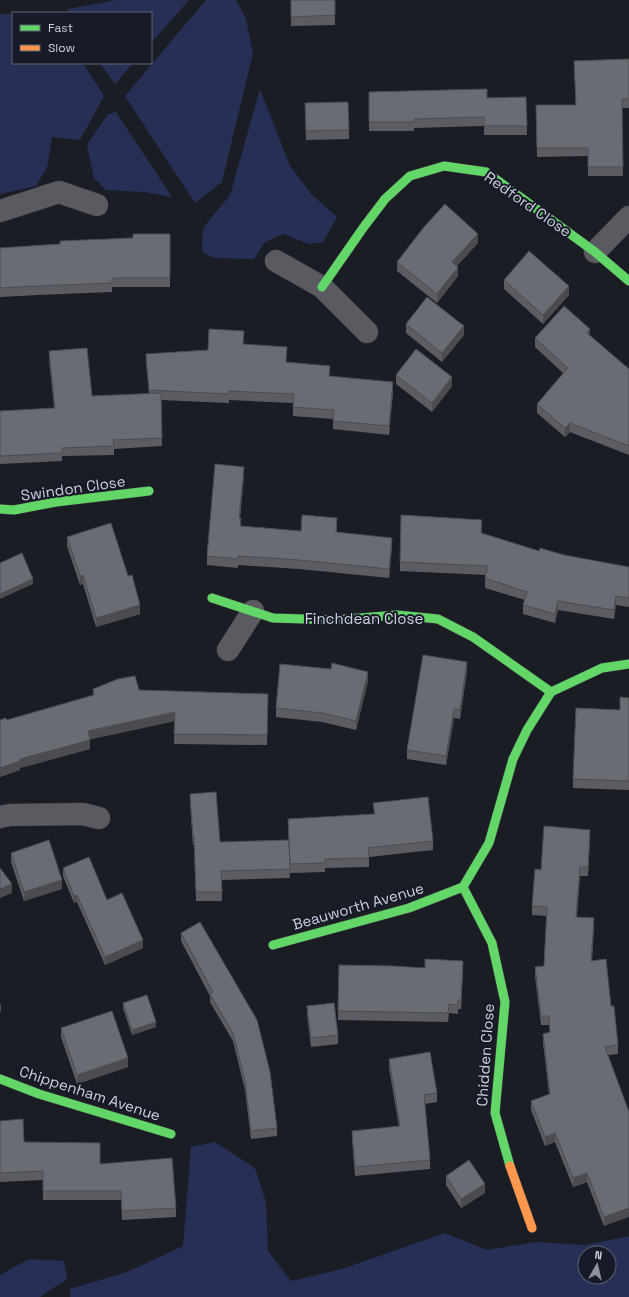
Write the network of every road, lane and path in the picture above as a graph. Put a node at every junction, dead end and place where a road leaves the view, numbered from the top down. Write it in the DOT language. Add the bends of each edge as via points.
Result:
graph roads {
  1 [pos="97,205"];
  2 [pos="0,211"];
  3 [pos="629,217"];
  4 [pos="595,252"];
  5 [pos="276,261"];
  6 [pos="629,281"];
  7 [pos="322,287"];
  8 [pos="367,332"];
  9 [pos="149,491"];
  10 [pos="0,509"];
  11 [pos="212,598"];
  12 [pos="253,611"];
  13 [pos="228,650"];
  14 [pos="629,664"];
  15 [pos="551,692"];
  16 [pos="0,817"];
  17 [pos="99,818"];
  18 [pos="463,887"];
  19 [pos="273,945"];
  20 [pos="0,1079"];
  21 [pos="171,1134"];
  22 [pos="532,1228"];
  1 -- 2 [label="street" via="59,192"];
  3 -- 4 [label="street"];
  4 -- 6 [label="street, Redford Close"];
  4 -- 7 [label="street, Redford Close" via="486,172 444,166 410,176 385,199"];
  5 -- 7 [label="street"];
  7 -- 8 [label="street"];
  9 -- 10 [label="street, Swindon Close" via="56,502 14,510"];
  11 -- 12 [label="street, Finchdean Close"];
  12 -- 13 [label="street"];
  12 -- 15 [label="street, Finchdean Close" via="273,618 327,620 397,615 438,619 473,637"];
  14 -- 15 [label="street" via="602,668"];
  15 -- 18 [label="street" via="527,730 513,760 489,843"];
  16 -- 17 [label="street" via="83,814"];
  18 -- 19 [label="street, Beauworth Avenue" via="409,908"];
  18 -- 22 [label="street, Chidden Close" via="492,943 504,1002 495,1113 509,1164"];
  20 -- 21 [label="street, Chippenham Avenue" via="39,1094"];
}
